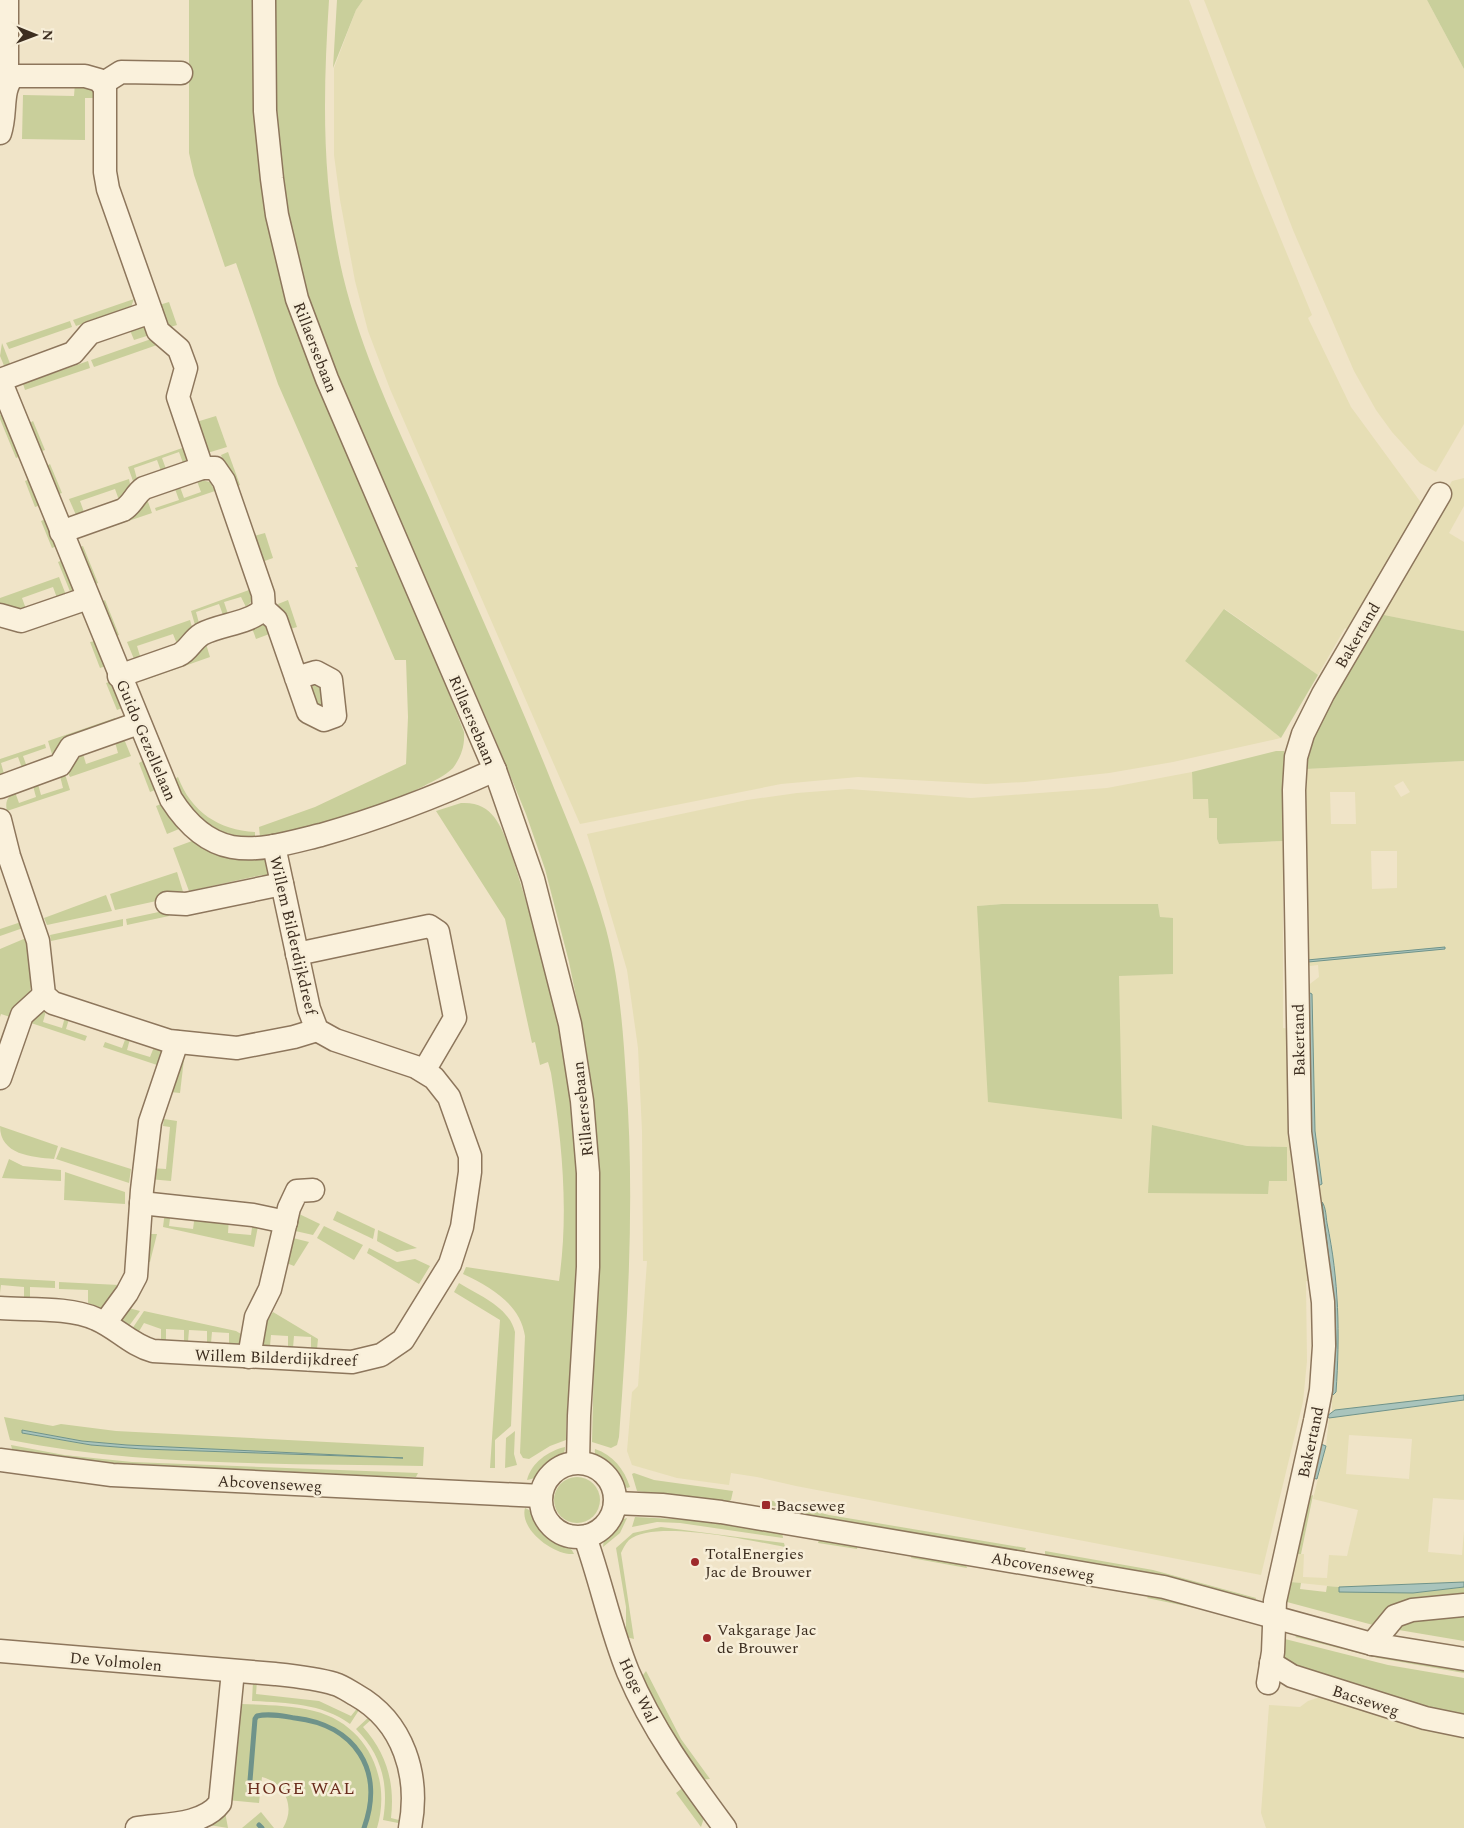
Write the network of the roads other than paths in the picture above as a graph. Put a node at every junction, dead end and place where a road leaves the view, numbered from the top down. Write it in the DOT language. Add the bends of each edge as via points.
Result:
graph roads {
  1 [pos="7,0"];
  2 [pos="264,0"];
  3 [pos="181,73"];
  4 [pos="8,80"];
  5 [pos="102,84"];
  6 [pos="0,132"];
  7 [pos="151,312"];
  8 [pos="1,384"];
  9 [pos="202,468"];
  10 [pos="1440,494"];
  11 [pos="61,532"];
  12 [pos="88,598"];
  13 [pos="264,609"];
  14 [pos="0,615"];
  15 [pos="119,676"];
  16 [pos="296,678"];
  17 [pos="139,723"];
  18 [pos="495,770"];
  19 [pos="0,787"];
  20 [pos="0,820"];
  21 [pos="274,846"];
  22 [pos="282,884"];
  23 [pos="167,903"];
  24 [pos="297,954"];
  25 [pos="44,995"];
  26 [pos="317,1030"];
  27 [pos="177,1042"];
  28 [pos="424,1071"];
  29 [pos="0,1078"];
  30 [pos="313,1190"];
  31 [pos="141,1203"];
  32 [pos="286,1222"];
  33 [pos="0,1308"];
  34 [pos="105,1323"];
  35 [pos="249,1357"];
  36 [pos="0,1460"];
  37 [pos="578,1462"];
  38 [pos="541,1496"];
  39 [pos="616,1503"];
  40 [pos="585,1537"];
  41 [pos="1464,1604"];
  42 [pos="1274,1617"];
  43 [pos="1372,1644"];
  44 [pos="0,1651"];
  45 [pos="1464,1659"];
  46 [pos="232,1671"];
  47 [pos="1464,1726"];
  48 [pos="718,1825"];
  49 [pos="137,1828"];
  50 [pos="410,1828"];
  1 -- 4 [label="street"];
  2 -- 18 [label="street, Rillaersebaan" via="265,110 272,179 278,223 297,299 327,379"];
  3 -- 5 [label="street" via="122,72"];
  4 -- 5 [label="street" via="20,76 85,76"];
  4 -- 6 [label="street" via="3,88"];
  5 -- 7 [label="street" via="106,97 105,172 108,190"];
  7 -- 8 [label="street" via="90,333 73,353"];
  7 -- 9 [label="street" via="158,331 179,349 186,368 178,397"];
  8 -- 11 [label="street, Guido Gezellelaan"];
  9 -- 11 [label="street" via="144,488 123,510"];
  9 -- 13 [label="street" via="215,468 224,481 263,594"];
  10 -- 42 [label="street, Bakertand" via="1323,694 1303,734 1296,757 1296,1003 1300,1132 1322,1292 1324,1346 1321,1390"];
  11 -- 12 [label="street, Guido Gezellelaan"];
  12 -- 14 [label="street" via="21,621"];
  12 -- 15 [label="street, Guido Gezellelaan"];
  13 -- 15 [label="street" via="252,617 195,638 187,651 179,655"];
  13 -- 16 [label="street" via="276,620"];
  15 -- 17 [label="street, Guido Gezellelaan"];
  17 -- 19 [label="street" via="71,747 60,765"];
  17 -- 21 [label="street, Guido Gezellelaan" via="171,799 196,830 230,846 250,849"];
  18 -- 21 [label="street, Guido Gezellelaan" via="384,816"];
  18 -- 37 [label="street, Rillaersebaan" via="533,879 570,1024 582,1101 589,1214"];
  20 -- 25 [label="street" via="38,941"];
  21 -- 22 [label="street, Willem Bilderdijkdreef"];
  22 -- 23 [label="street" via="186,904"];
  22 -- 24 [label="street, Willem Bilderdijkdreef"];
  24 -- 26 [label="street, Willem Bilderdijkdreef"];
  24 -- 28 [label="street" via="435,927 455,1018"];
  25 -- 27 [label="street" via="53,1003"];
  25 -- 29 [label="street" via="22,1015"];
  26 -- 27 [label="street" via="242,1048"];
  26 -- 28 [label="street, Willem Bilderdijkdreef" via="335,1040"];
  27 -- 31 [label="street" via="150,1122"];
  28 -- 35 [label="street, Willem Bilderdijkdreef" via="449,1097 466,1142 470,1172 457,1247 412,1329 393,1349 359,1361"];
  30 -- 32 [label="street" via="297,1191"];
  31 -- 32 [label="street" via="253,1215"];
  31 -- 34 [label="street" via="136,1276"];
  32 -- 35 [label="street" via="273,1279 256,1317"];
  33 -- 34 [label="street, Willem Bilderdijkdreef" via="81,1314"];
  34 -- 35 [label="street, Willem Bilderdijkdreef" via="132,1343 153,1351"];
  36 -- 38 [label="street, Abcovenseweg" via="112,1475"];
  37 -- 38 [label="street" via="565,1464 553,1472 545,1482"];
  37 -- 39 [label="street" via="590,1464 610,1479"];
  38 -- 40 [label="street" via="548,1522 571,1537"];
  39 -- 40 [label="street" via="606,1525"];
  39 -- 42 [label="street, Abcovenseweg" via="721,1512 1120,1579 1202,1596"];
  40 -- 48 [label="street, Hoge Wal" via="619,1646 639,1695 673,1756"];
  41 -- 43 [label="street" via="1412,1610 1394,1616"];
  42 -- 43 [label="street, Abcovenseweg"];
  42 -- 47 [label="street, Bacseweg" via="1270,1673 1292,1676 1425,1718"];
  43 -- 45 [label="street, Abcovenseweg"];
  44 -- 46 [label="street, De Volmolen"];
  46 -- 49 [label="street" via="222,1795 216,1808 206,1817"];
  46 -- 50 [label="street, De Volmolen" via="337,1684 374,1708 392,1727 410,1766 414,1803"];
}
